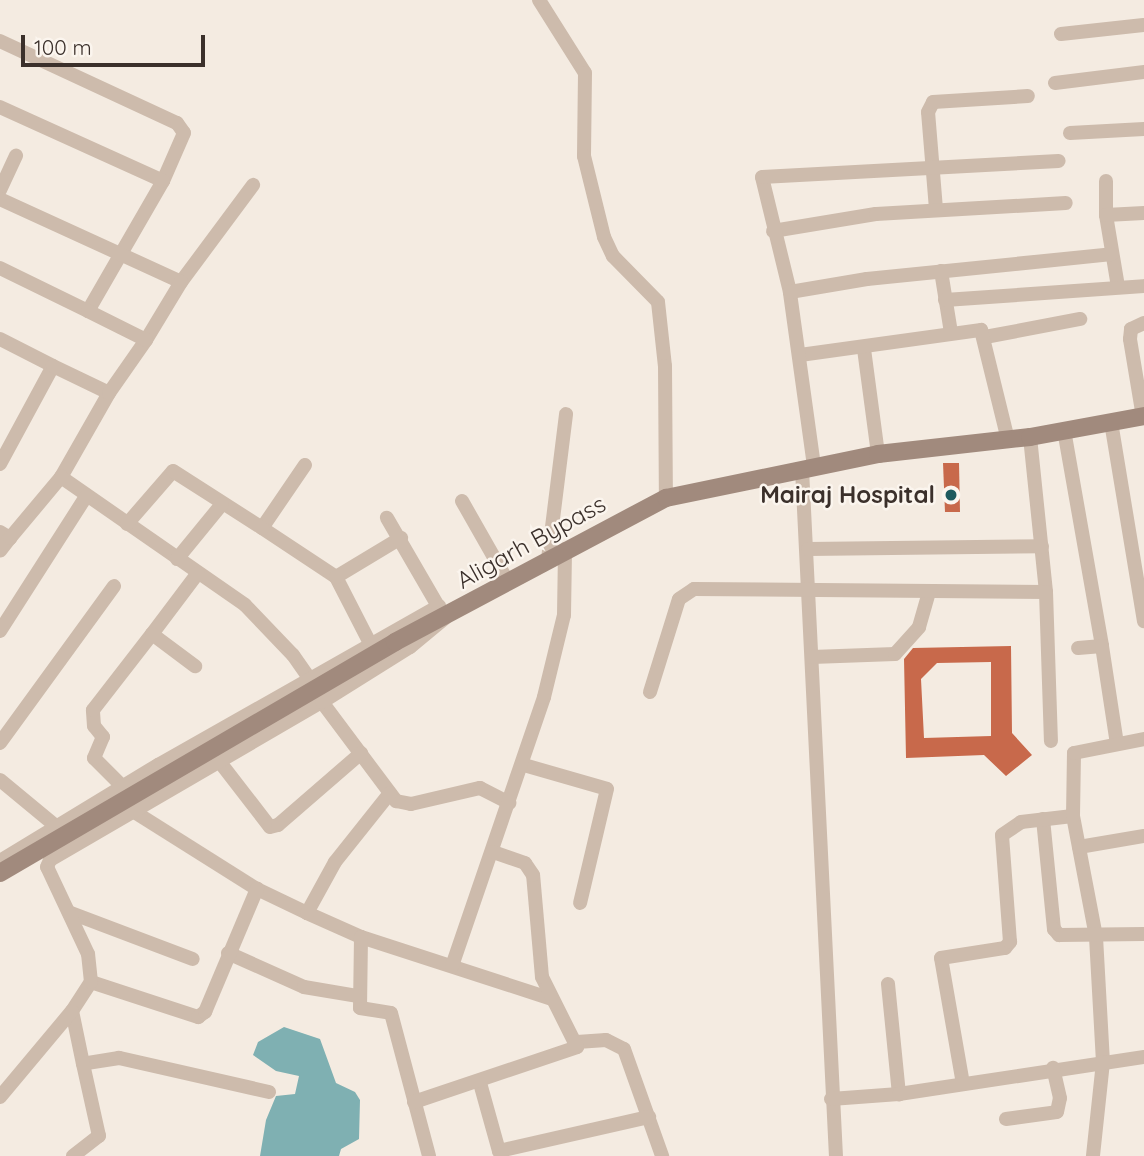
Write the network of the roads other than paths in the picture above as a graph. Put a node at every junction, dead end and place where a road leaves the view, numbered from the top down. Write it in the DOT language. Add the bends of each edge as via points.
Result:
graph roads {
  1 [pos="539,0"];
  2 [pos="1144,25"];
  3 [pos="1061,34"];
  4 [pos="0,41"];
  5 [pos="1144,72"];
  6 [pos="1055,83"];
  7 [pos="1028,96"];
  8 [pos="0,107"];
  9 [pos="1144,129"];
  10 [pos="1070,134"];
  11 [pos="16,155"];
  12 [pos="1059,161"];
  13 [pos="933,167"];
  14 [pos="163,181"];
  15 [pos="1106,181"];
  16 [pos="253,185"];
  17 [pos="0,190"];
  18 [pos="0,199"];
  19 [pos="1066,203"];
  20 [pos="936,209"];
  21 [pos="1144,213"];
  22 [pos="1106,215"];
  23 [pos="774,231"];
  24 [pos="1112,254"];
  25 [pos="121,256"];
  26 [pos="0,268"];
  27 [pos="942,271"];
  28 [pos="181,282"];
  29 [pos="1144,286"];
  30 [pos="1118,287"];
  31 [pos="790,292"];
  32 [pos="946,300"];
  33 [pos="88,311"];
  34 [pos="1080,318"];
  35 [pos="1144,323"];
  36 [pos="951,334"];
  37 [pos="985,337"];
  38 [pos="0,340"];
  39 [pos="146,340"];
  40 [pos="864,349"];
  41 [pos="800,355"];
  42 [pos="53,366"];
  43 [pos="108,393"];
  44 [pos="566,414"];
  45 [pos="1143,416"];
  46 [pos="1111,422"];
  47 [pos="1064,430"];
  48 [pos="1030,437"];
  49 [pos="1008,440"];
  50 [pos="878,454"];
  51 [pos="0,464"];
  52 [pos="305,465"];
  53 [pos="808,468"];
  54 [pos="61,477"];
  55 [pos="87,495"];
  56 [pos="666,498"];
  57 [pos="462,501"];
  58 [pos="222,504"];
  59 [pos="387,518"];
  60 [pos="127,524"];
  61 [pos="262,528"];
  62 [pos="5,535"];
  63 [pos="401,538"];
  64 [pos="1042,545"];
  65 [pos="565,549"];
  66 [pos="808,549"];
  67 [pos="0,551"];
  68 [pos="177,559"];
  69 [pos="548,559"];
  70 [pos="198,573"];
  71 [pos="335,577"];
  72 [pos="508,582"];
  73 [pos="114,586"];
  74 [pos="1046,592"];
  75 [pos="808,593"];
  76 [pos="929,593"];
  77 [pos="442,612"];
  78 [pos="1144,621"];
  79 [pos="0,631"];
  80 [pos="152,634"];
  81 [pos="371,645"];
  82 [pos="1102,646"];
  83 [pos="1078,649"];
  84 [pos="813,657"];
  85 [pos="195,666"];
  86 [pos="311,681"];
  87 [pos="650,692"];
  88 [pos="322,702"];
  89 [pos="1144,739"];
  90 [pos="1051,741"];
  91 [pos="0,743"];
  92 [pos="1118,744"];
  93 [pos="361,753"];
  94 [pos="219,761"];
  95 [pos="524,765"];
  96 [pos="0,780"];
  97 [pos="123,787"];
  98 [pos="390,793"];
  99 [pos="509,803"];
  100 [pos="133,811"];
  101 [pos="1073,816"];
  102 [pos="1043,819"];
  103 [pos="57,827"];
  104 [pos="1144,836"];
  105 [pos="1079,847"];
  106 [pos="493,852"];
  107 [pos="0,861"];
  108 [pos="0,873"];
  109 [pos="257,889"];
  110 [pos="580,903"];
  111 [pos="71,913"];
  112 [pos="307,913"];
  113 [pos="1144,934"];
  114 [pos="361,937"];
  115 [pos="1096,937"];
  116 [pos="228,953"];
  117 [pos="193,959"];
  118 [pos="452,965"];
  119 [pos="91,982"];
  120 [pos="888,984"];
  121 [pos="358,996"];
  122 [pos="552,999"];
  123 [pos="72,1011"];
  124 [pos="577,1042"];
  125 [pos="1144,1057"];
  126 [pos="1103,1062"];
  127 [pos="83,1064"];
  128 [pos="1053,1069"];
  129 [pos="480,1083"];
  130 [pos="963,1084"];
  131 [pos="269,1092"];
  132 [pos="899,1094"];
  133 [pos="0,1097"];
  134 [pos="831,1099"];
  135 [pos="414,1102"];
  136 [pos="649,1117"];
  137 [pos="1006,1119"];
  138 [pos="73,1156"];
  139 [pos="429,1156"];
  140 [pos="662,1156"];
  141 [pos="836,1156"];
  142 [pos="1093,1156"];
  1 -- 56 [label="street" via="585,73 584,156 604,237 613,256 658,302 665,366"];
  2 -- 3 [label="street"];
  4 -- 14 [label="street" via="177,123 183,139"];
  5 -- 6 [label="street"];
  7 -- 13 [label="street" via="933,102 928,112"];
  8 -- 14 [label="street"];
  9 -- 10 [label="street"];
  11 -- 17 [label="street"];
  12 -- 13 [label="street"];
  13 -- 20 [label="street"];
  13 -- 23 [label="street" via="762,177"];
  14 -- 25 [label="street"];
  15 -- 22 [label="street"];
  16 -- 28 [label="street"];
  18 -- 25 [label="street"];
  19 -- 20 [label="street"];
  20 -- 23 [label="street"];
  21 -- 22 [label="street"];
  22 -- 24 [label="street"];
  23 -- 31 [label="street"];
  24 -- 27 [label="street"];
  24 -- 30 [label="street"];
  25 -- 28 [label="street"];
  25 -- 33 [label="street"];
  26 -- 33 [label="street"];
  27 -- 31 [label="street"];
  27 -- 32 [label="street"];
  28 -- 39 [label="street"];
  29 -- 30 [label="street"];
  30 -- 32 [label="street"];
  31 -- 41 [label="street"];
  32 -- 36 [label="street"];
  33 -- 39 [label="street"];
  34 -- 37 [label="street"];
  35 -- 45 [label="street" via="1131,328 1130,339"];
  36 -- 37 [label="street" via="978,329"];
  36 -- 40 [label="street"];
  37 -- 49 [label="street"];
  38 -- 42 [label="street"];
  39 -- 43 [label="street"];
  40 -- 41 [label="street"];
  40 -- 50 [label="street"];
  41 -- 53 [label="street"];
  42 -- 43 [label="street"];
  42 -- 51 [label="street"];
  43 -- 54 [label="street"];
  44 -- 69 [label="street"];
  45 -- 46 [label="main road, Aligarh Bypass"];
  46 -- 47 [label="main road, Aligarh Bypass"];
  46 -- 78 [label="street"];
  47 -- 48 [label="main road, Aligarh Bypass"];
  47 -- 82 [label="street"];
  48 -- 49 [label="main road, Aligarh Bypass"];
  48 -- 64 [label="street"];
  49 -- 50 [label="main road, Aligarh Bypass"];
  50 -- 53 [label="main road, Aligarh Bypass"];
  52 -- 61 [label="street"];
  53 -- 56 [label="main road, Aligarh Bypass"];
  53 -- 66 [label="street"];
  54 -- 55 [label="street"];
  54 -- 62 [label="street"];
  55 -- 60 [label="street"];
  55 -- 79 [label="street"];
  56 -- 65 [label="main road, Aligarh Bypass"];
  57 -- 72 [label="street"];
  58 -- 60 [label="street" via="173,471"];
  58 -- 61 [label="street"];
  58 -- 68 [label="street"];
  59 -- 63 [label="street"];
  60 -- 68 [label="street"];
  61 -- 71 [label="street"];
  62 -- 67 [label="street"];
  63 -- 71 [label="street"];
  63 -- 77 [label="street"];
  64 -- 66 [label="street"];
  64 -- 74 [label="street"];
  65 -- 69 [label="main road, Aligarh Bypass"];
  65 -- 95 [label="street" via="564,615"];
  66 -- 75 [label="street"];
  68 -- 70 [label="street"];
  69 -- 72 [label="main road, Aligarh Bypass"];
  70 -- 80 [label="street"];
  70 -- 86 [label="street" via="270,628"];
  71 -- 81 [label="street"];
  72 -- 77 [label="main road, Aligarh Bypass"];
  73 -- 91 [label="street"];
  74 -- 76 [label="street"];
  74 -- 90 [label="street"];
  75 -- 76 [label="street"];
  75 -- 84 [label="street"];
  75 -- 87 [label="street" via="684,592"];
  76 -- 84 [label="street" via="919,627 895,654"];
  77 -- 81 [label="street"];
  77 -- 88 [label="street" via="410,647"];
  77 -- 108 [label="main road, Aligarh Bypass"];
  80 -- 85 [label="street"];
  80 -- 97 [label="street" via="93,710 94,726 103,737 94,758"];
  81 -- 86 [label="street"];
  82 -- 83 [label="street"];
  82 -- 92 [label="street"];
  84 -- 134 [label="street"];
  86 -- 97 [label="street"];
  88 -- 93 [label="street"];
  88 -- 94 [label="street"];
  89 -- 92 [label="street"];
  92 -- 101 [label="street" via="1074,753"];
  93 -- 94 [label="street" via="270,827"];
  93 -- 98 [label="street"];
  94 -- 100 [label="street"];
  95 -- 99 [label="street"];
  95 -- 110 [label="street" via="607,789"];
  96 -- 103 [label="street"];
  97 -- 103 [label="street"];
  98 -- 99 [label="street" via="396,801 411,804 480,788"];
  98 -- 112 [label="street" via="335,862"];
  99 -- 106 [label="street"];
  100 -- 109 [label="street"];
  100 -- 111 [label="street" via="50,860 47,874"];
  101 -- 102 [label="street"];
  101 -- 105 [label="street"];
  102 -- 115 [label="street" via="1054,929 1059,935"];
  102 -- 130 [label="street" via="1021,822 1002,835 1010,942 1005,948 941,958"];
  103 -- 107 [label="street"];
  104 -- 105 [label="street"];
  105 -- 115 [label="street"];
  106 -- 118 [label="street"];
  106 -- 122 [label="street" via="525,863 533,875 536,947"];
  109 -- 112 [label="street"];
  109 -- 116 [label="street"];
  111 -- 117 [label="street"];
  111 -- 119 [label="street" via="88,954"];
  112 -- 114 [label="street"];
  113 -- 115 [label="street"];
  114 -- 118 [label="street"];
  114 -- 121 [label="street"];
  115 -- 126 [label="street"];
  116 -- 119 [label="street" via="205,1012 198,1017"];
  116 -- 121 [label="street" via="304,987"];
  118 -- 122 [label="street"];
  119 -- 123 [label="street"];
  120 -- 132 [label="street"];
  121 -- 135 [label="street" via="362,1012 391,1013"];
  122 -- 124 [label="street"];
  123 -- 127 [label="street"];
  123 -- 133 [label="street"];
  124 -- 129 [label="street" via="574,1051"];
  124 -- 136 [label="street" via="607,1041 624,1049"];
  125 -- 126 [label="street"];
  126 -- 128 [label="street"];
  126 -- 142 [label="street"];
  127 -- 131 [label="street" via="118,1058"];
  127 -- 138 [label="street" via="99,1136"];
  128 -- 130 [label="street"];
  128 -- 137 [label="street" via="1060,1098 1057,1112"];
  129 -- 135 [label="street"];
  129 -- 136 [label="street" via="499,1151"];
  130 -- 132 [label="street"];
  132 -- 134 [label="street"];
  134 -- 141 [label="street"];
  135 -- 139 [label="street"];
  136 -- 140 [label="street"];
}
